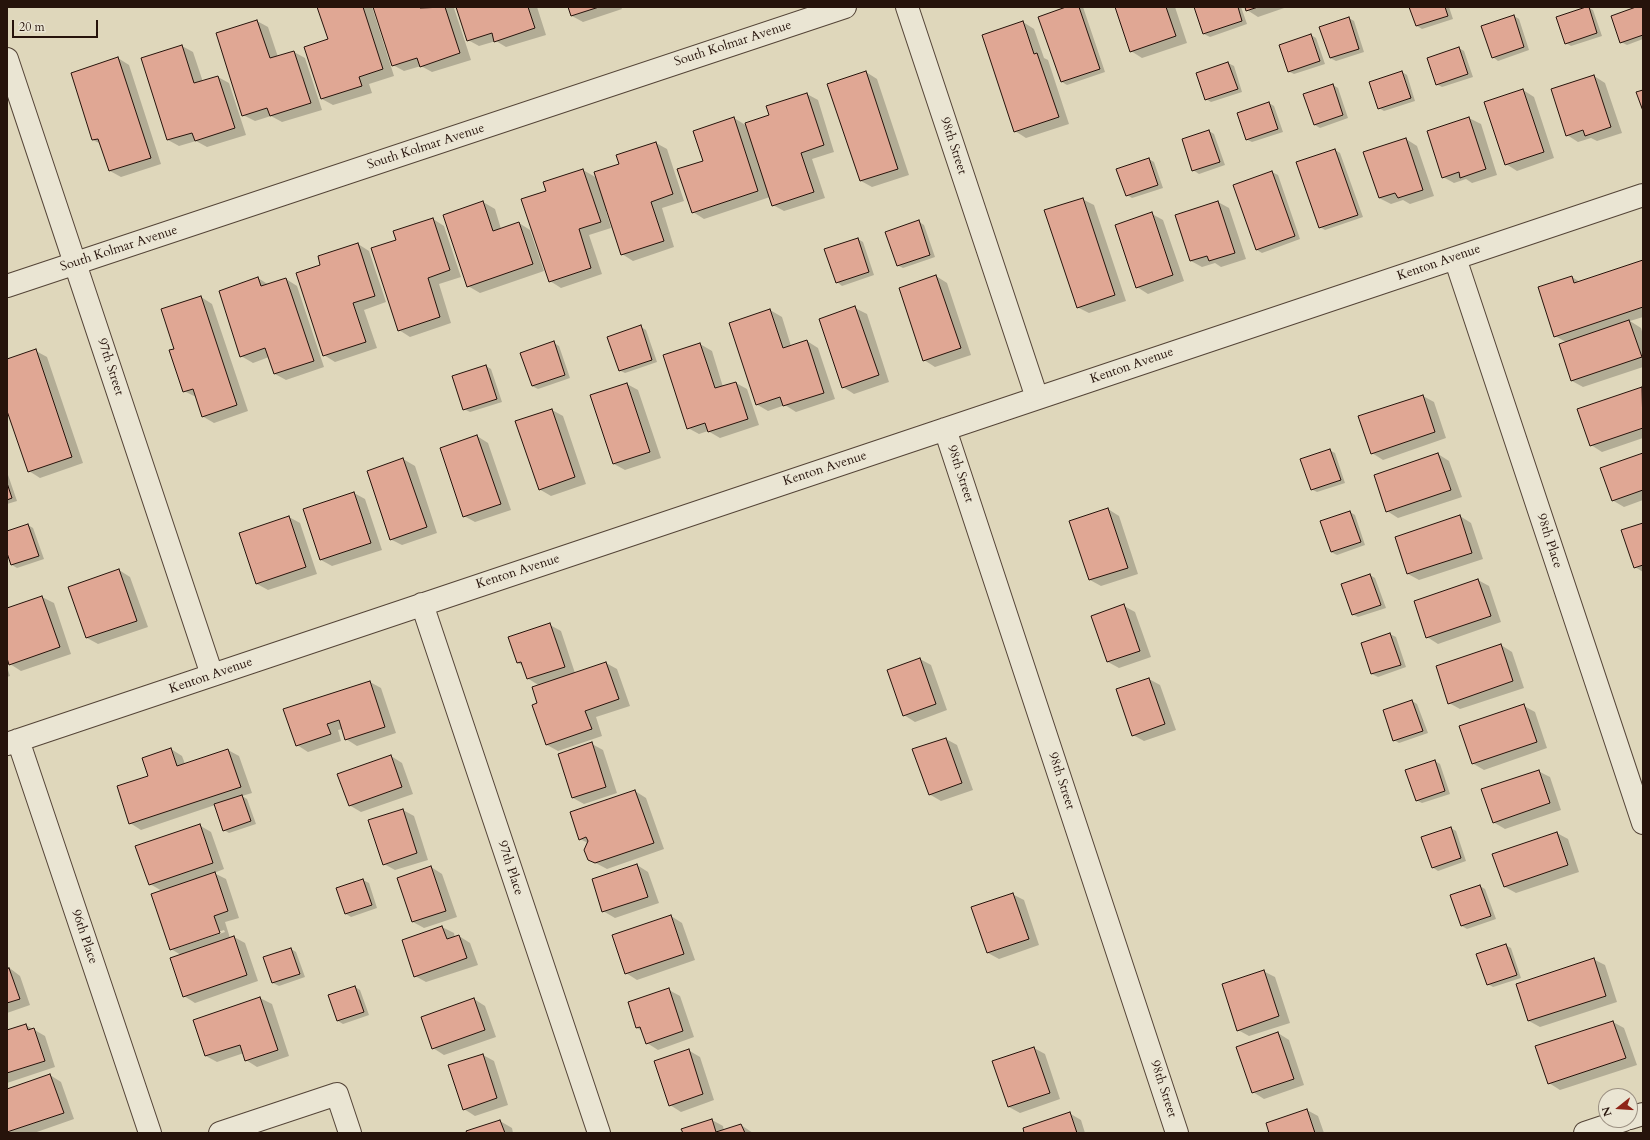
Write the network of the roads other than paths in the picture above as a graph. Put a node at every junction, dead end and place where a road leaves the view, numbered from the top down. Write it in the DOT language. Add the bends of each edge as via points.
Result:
graph roads {
  1 [pos="845,7"];
  2 [pos="907,7"];
  3 [pos="7,59"];
  4 [pos="1643,195"];
  5 [pos="1454,258"];
  6 [pos="75,263"];
  7 [pos="7,286"];
  8 [pos="1037,398"];
  9 [pos="945,429"];
  10 [pos="422,604"];
  11 [pos="212,675"];
  12 [pos="12,742"];
  13 [pos="1643,823"];
  14 [pos="1600,1128"];
  15 [pos="150,1133"];
  16 [pos="220,1133"];
  17 [pos="350,1133"];
  18 [pos="599,1133"];
  19 [pos="1177,1133"];
  20 [pos="1585,1133"];
  1 -- 6 [label="street, South Kolmar Avenue"];
  2 -- 8 [label="street, 98th Street"];
  3 -- 6 [label="street, 97th Street"];
  4 -- 5 [label="street, Kenton Avenue"];
  5 -- 8 [label="street, Kenton Avenue"];
  5 -- 13 [label="street, 98th Place"];
  6 -- 7 [label="street, South Kolmar Avenue"];
  6 -- 11 [label="street, 97th Street"];
  8 -- 9 [label="street, Kenton Avenue"];
  9 -- 10 [label="street, Kenton Avenue"];
  9 -- 19 [label="street, 98th Street"];
  10 -- 11 [label="street, Kenton Avenue"];
  10 -- 18 [label="street, 97th Place"];
  11 -- 12 [label="street, Kenton Avenue"];
  12 -- 15 [label="street, 96th Place"];
  14 -- 20 [label="street"];
  16 -- 17 [label="street" via="337,1094"];
}
